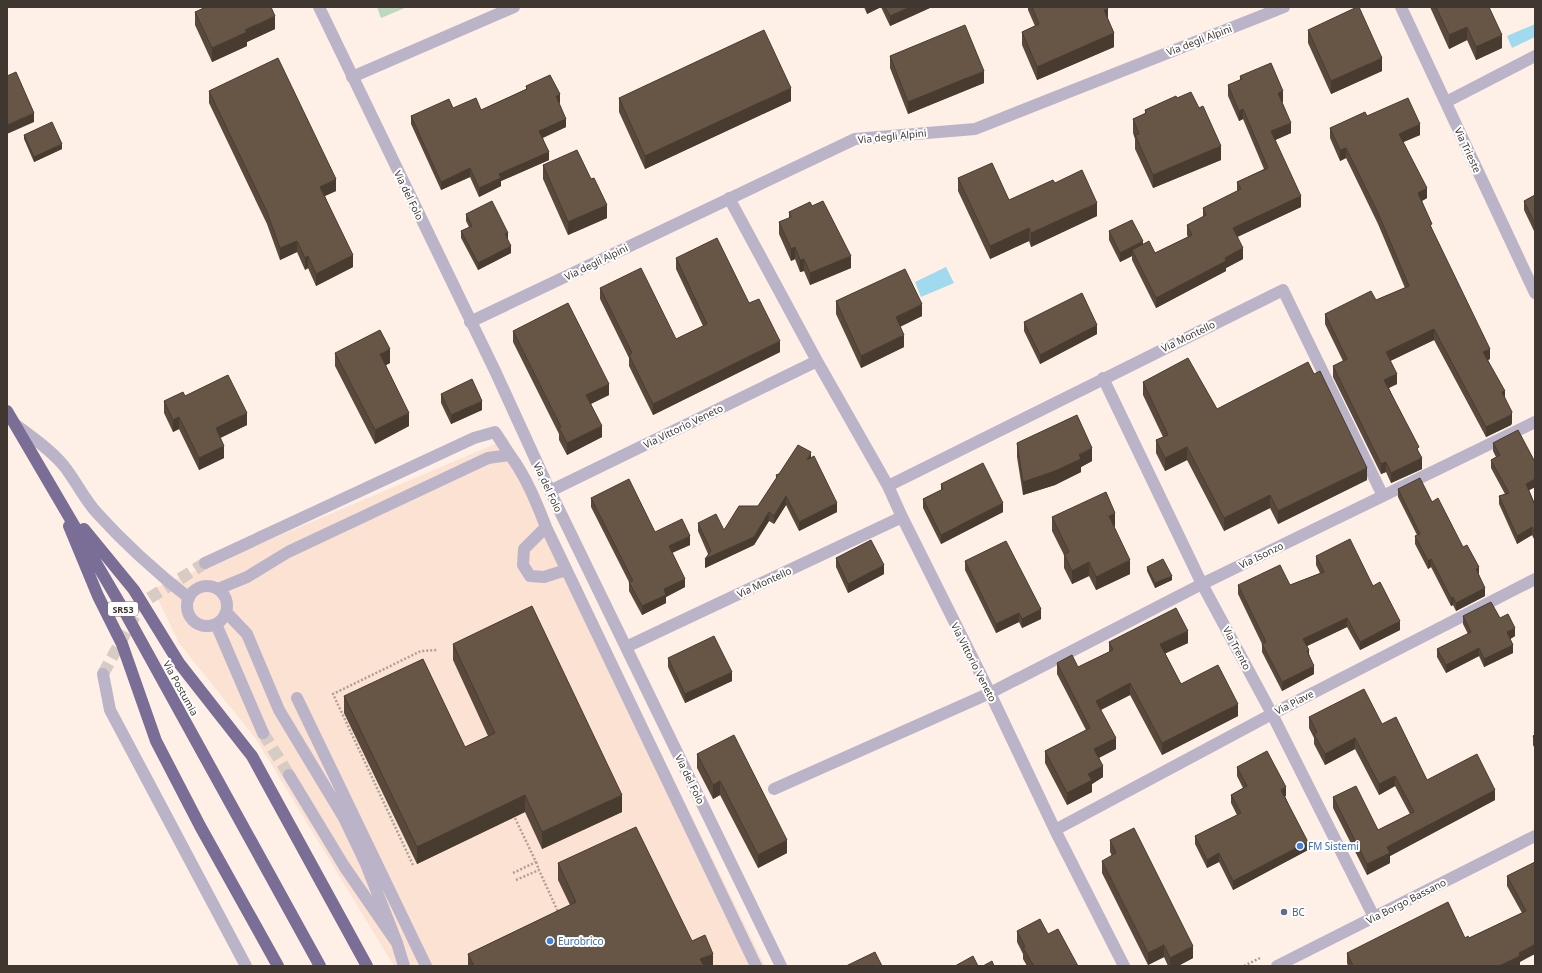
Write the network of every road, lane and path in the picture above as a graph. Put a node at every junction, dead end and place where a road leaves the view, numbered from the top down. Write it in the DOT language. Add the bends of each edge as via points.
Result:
graph roads {
  1 [pos="319,7"];
  2 [pos="514,7"];
  3 [pos="1284,7"];
  4 [pos="1401,7"];
  5 [pos="1535,56"];
  6 [pos="352,77"];
  7 [pos="1446,102"];
  8 [pos="729,198"];
  9 [pos="1535,293"];
  10 [pos="470,322"];
  11 [pos="817,361"];
  12 [pos="1103,378"];
  13 [pos="7,411"];
  14 [pos="1535,422"];
  15 [pos="16,425"];
  16 [pos="510,455"];
  17 [pos="52,484"];
  18 [pos="888,486"];
  19 [pos="550,491"];
  20 [pos="1383,496"];
  21 [pos="902,517"];
  22 [pos="546,527"];
  23 [pos="205,563"];
  24 [pos="566,570"];
  25 [pos="1535,579"];
  26 [pos="1202,584"];
  27 [pos="218,589"];
  28 [pos="188,598"];
  29 [pos="226,612"];
  30 [pos="216,624"];
  31 [pos="626,647"];
  32 [pos="437,650"];
  33 [pos="103,674"];
  34 [pos="990,693"];
  35 [pos="296,698"];
  36 [pos="1272,714"];
  37 [pos="263,733"];
  38 [pos="289,775"];
  39 [pos="774,789"];
  40 [pos="514,816"];
  41 [pos="1055,830"];
  42 [pos="1535,836"];
  43 [pos="536,862"];
  44 [pos="413,865"];
  45 [pos="539,870"];
  46 [pos="513,873"];
  47 [pos="516,880"];
  48 [pos="560,916"];
  49 [pos="1374,917"];
  50 [pos="397,943"];
  51 [pos="246,966"];
  52 [pos="278,966"];
  53 [pos="320,966"];
  54 [pos="367,966"];
  55 [pos="404,966"];
  56 [pos="426,966"];
  57 [pos="756,966"];
  58 [pos="781,966"];
  59 [pos="1124,966"];
  60 [pos="1277,966"];
  1 -- 6 [label="street, Via del Folo"];
  2 -- 6 [label="street"];
  3 -- 8 [label="street, Via degli Alpini" via="974,128 855,140"];
  4 -- 7 [label="street, Via Trieste"];
  5 -- 7 [label="street"];
  6 -- 10 [label="street, Via del Folo"];
  7 -- 9 [label="street, Via Trieste"];
  8 -- 10 [label="street, Via degli Alpini"];
  8 -- 11 [label="street, Via Vittorio Veneto"];
  10 -- 19 [label="street, Via del Folo"];
  11 -- 18 [label="street, Via Vittorio Veneto"];
  11 -- 19 [label="street, Via Vittorio Veneto"];
  12 -- 18 [label="street, Via Montello"];
  12 -- 20 [label="street, Via Montello" via="1283,290"];
  12 -- 26 [label="street, Via Trento"];
  13 -- 15 [label="highway, SR53"];
  14 -- 20 [label="street, Via Isonzo"];
  15 -- 17 [label="highway, Via Postumia / SR53"];
  15 -- 28 [label="street" via="40,442 64,465 95,512 124,542"];
  16 -- 22 [label="street" via="537,502"];
  16 -- 23 [label="street" via="495,432 474,438"];
  16 -- 27 [label="street" via="488,458 288,552 247,577"];
  17 -- 52 [label="highway" via="98,596 122,644 156,741"];
  17 -- 53 [label="highway, Via Postumia / SR53" via="194,734"];
  17 -- 54 [label="highway" via="134,590 179,663 252,756"];
  18 -- 21 [label="street, Via Vittorio Veneto"];
  19 -- 31 [label="street, Via del Folo"];
  20 -- 26 [label="street, Via Isonzo"];
  21 -- 31 [label="street, Via Montello"];
  21 -- 34 [label="street, Via Vittorio Veneto"];
  22 -- 24 [label="street"];
  22 -- 24 [label="street" via="524,549 523,564 530,576 544,577"];
  24 -- 57 [label="street"];
  25 -- 36 [label="street, Via Piave"];
  26 -- 34 [label="street, Via Isonzo"];
  26 -- 36 [label="street, Via Trento"];
  27 -- 28 [label="street" via="204,586"];
  27 -- 29 [label="street" via="226,599"];
  28 -- 30 [label="street" via="187,610 193,621 204,626"];
  29 -- 30 [label="street"];
  29 -- 50 [label="street" via="247,634 279,710 344,818 366,864"];
  30 -- 37 [label="street"];
  31 -- 58 [label="street, Via del Folo"];
  32 -- 44 [label="path" via="421,652 333,694"];
  33 -- 51 [label="street" via="110,710"];
  34 -- 39 [label="street, Via Isonzo"];
  34 -- 41 [label="street, Via Vittorio Veneto"];
  35 -- 56 [label="street"];
  36 -- 41 [label="street, Via Piave"];
  36 -- 49 [label="street, Via Trento"];
  38 -- 50 [label="street" via="344,866"];
  40 -- 43 [label="path"];
  41 -- 59 [label="street, Via Vittorio Veneto"];
  42 -- 49 [label="street, Via Borgo Bassano"];
  43 -- 45 [label="path"];
  43 -- 46 [label="path"];
  45 -- 47 [label="path"];
  45 -- 48 [label="path"];
  49 -- 60 [label="street, Via Borgo Bassano"];
  50 -- 55 [label="street"];
}
